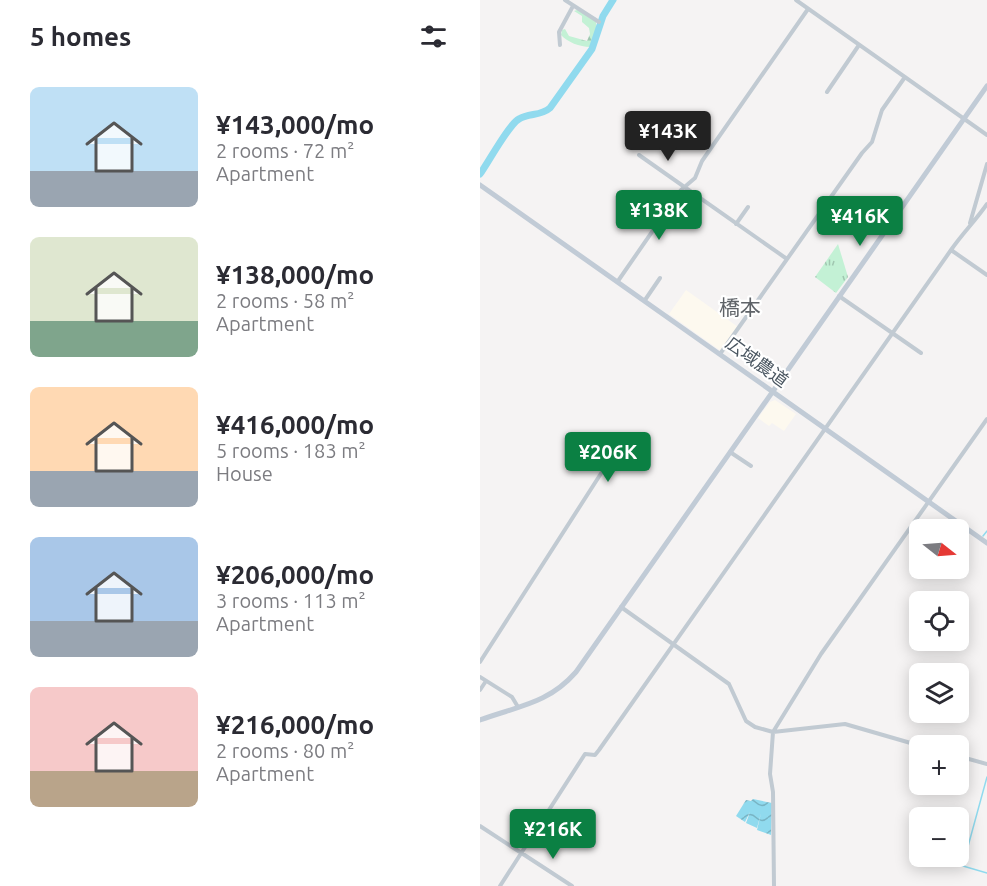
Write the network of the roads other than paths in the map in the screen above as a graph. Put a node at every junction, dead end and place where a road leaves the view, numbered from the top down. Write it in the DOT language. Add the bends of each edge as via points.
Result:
graph roads {
  1 [pos="565,0"];
  2 [pos="796,0"];
  3 [pos="573,6"];
  4 [pos="808,9"];
  5 [pos="599,22"];
  6 [pos="560,45"];
  7 [pos="859,45"];
  8 [pos="905,77"];
  9 [pos="987,86"];
  10 [pos="827,92"];
  11 [pos="964,118"];
  12 [pos="987,135"];
  13 [pos="639,155"];
  14 [pos="987,164"];
  15 [pos="482,188"];
  16 [pos="685,188"];
  17 [pos="987,204"];
  18 [pos="747,207"];
  19 [pos="969,223"];
  20 [pos="736,224"];
  21 [pos="951,250"];
  22 [pos="787,259"];
  23 [pos="987,274"];
  24 [pos="660,278"];
  25 [pos="618,280"];
  26 [pos="839,296"];
  27 [pos="645,300"];
  28 [pos="892,333"];
  29 [pos="921,353"];
  30 [pos="720,354"];
  31 [pos="772,392"];
  32 [pos="987,419"];
  33 [pos="825,428"];
  34 [pos="730,452"];
  35 [pos="609,461"];
  36 [pos="751,466"];
  37 [pos="929,502"];
  38 [pos="987,543"];
  39 [pos="621,607"];
  40 [pos="673,644"];
  41 [pos="480,662"];
  42 [pos="480,677"];
  43 [pos="486,681"];
  44 [pos="480,690"];
  45 [pos="518,708"];
  46 [pos="480,720"];
  47 [pos="772,732"];
  48 [pos="909,743"];
  49 [pos="969,759"];
  50 [pos="987,764"];
  51 [pos="480,826"];
  52 [pos="521,853"];
  53 [pos="500,886"];
  54 [pos="572,886"];
  55 [pos="774,886"];
  1 -- 3 [label="street"];
  2 -- 4 [label="street"];
  3 -- 5 [label="street"];
  3 -- 6 [label="street" via="559,32"];
  4 -- 7 [label="street"];
  4 -- 16 [label="street"];
  7 -- 8 [label="street"];
  7 -- 10 [label="street"];
  8 -- 11 [label="street"];
  8 -- 22 [label="street" via="882,110 870,146"];
  9 -- 11 [label="street"];
  11 -- 12 [label="street"];
  11 -- 26 [label="street"];
  13 -- 16 [label="street"];
  14 -- 19 [label="street"];
  15 -- 25 [label="street, 広域農道"];
  16 -- 20 [label="street"];
  16 -- 25 [label="street"];
  17 -- 19 [label="street"];
  18 -- 20 [label="street"];
  19 -- 21 [label="street"];
  20 -- 22 [label="street"];
  21 -- 23 [label="street"];
  21 -- 28 [label="street"];
  22 -- 30 [label="street"];
  24 -- 27 [label="street"];
  25 -- 27 [label="street, 広域農道"];
  26 -- 28 [label="street"];
  26 -- 31 [label="street"];
  27 -- 30 [label="street, 広域農道"];
  28 -- 29 [label="street"];
  28 -- 33 [label="street"];
  30 -- 31 [label="street, 広域農道"];
  31 -- 33 [label="street, 広域農道"];
  31 -- 34 [label="street"];
  32 -- 37 [label="street"];
  33 -- 37 [label="street, 広域農道"];
  33 -- 40 [label="street"];
  34 -- 36 [label="street"];
  34 -- 39 [label="street"];
  35 -- 41 [label="street"];
  37 -- 38 [label="street, 広域農道"];
  37 -- 47 [label="street" via="821,654"];
  39 -- 40 [label="street"];
  39 -- 45 [label="street" via="567,682 539,701"];
  40 -- 47 [label="street" via="729,684 746,722"];
  40 -- 52 [label="street" via="595,755 585,754"];
  42 -- 43 [label="street"];
  43 -- 44 [label="street"];
  43 -- 45 [label="street" via="512,697"];
  45 -- 46 [label="street"];
  47 -- 48 [label="street" via="845,724"];
  47 -- 55 [label="street"];
  49 -- 50 [label="street"];
  51 -- 52 [label="street"];
  52 -- 53 [label="street"];
  52 -- 54 [label="street"];
}
